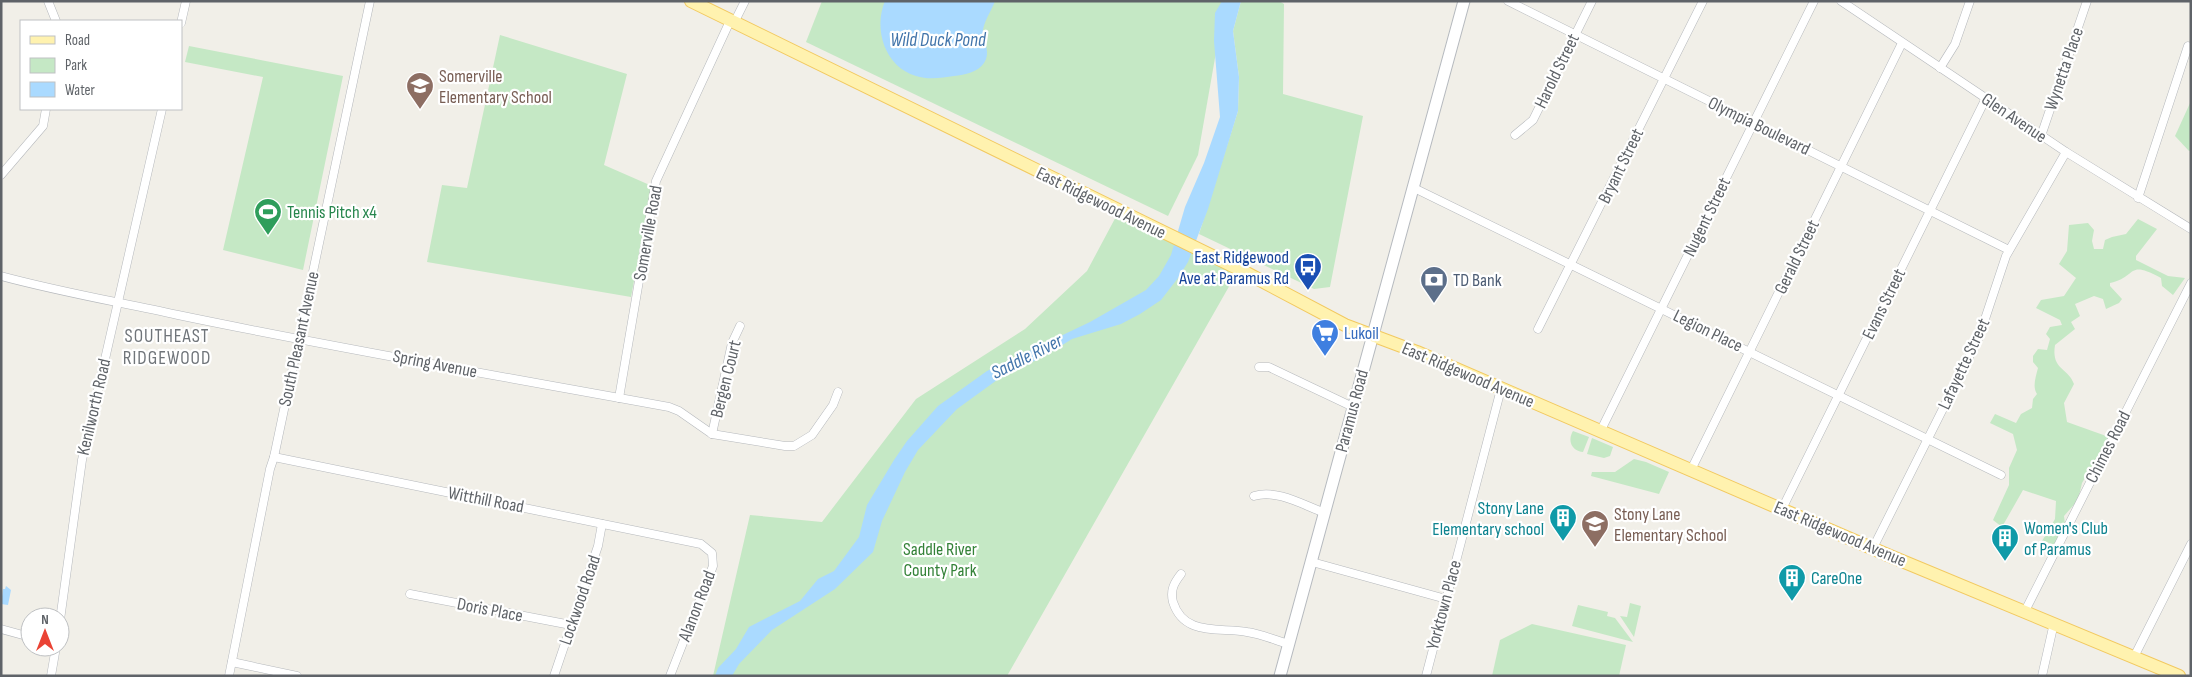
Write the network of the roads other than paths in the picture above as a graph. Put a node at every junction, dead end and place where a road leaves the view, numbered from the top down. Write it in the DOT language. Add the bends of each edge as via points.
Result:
graph roads {
  1 [pos="48,1"];
  2 [pos="186,1"];
  3 [pos="370,1"];
  4 [pos="691,1"];
  5 [pos="745,1"];
  6 [pos="1464,1"];
  7 [pos="1508,1"];
  8 [pos="1592,1"];
  9 [pos="1703,1"];
  10 [pos="1814,1"];
  11 [pos="1841,1"];
  12 [pos="1970,1"];
  13 [pos="2087,1"];
  14 [pos="56,20"];
  15 [pos="182,20"];
  16 [pos="732,22"];
  17 [pos="1575,35"];
  18 [pos="1902,43"];
  19 [pos="2188,46"];
  20 [pos="1940,68"];
  21 [pos="1664,79"];
  22 [pos="1986,98"];
  23 [pos="46,110"];
  24 [pos="162,110"];
  25 [pos="1754,124"];
  26 [pos="1514,134"];
  27 [pos="2042,136"];
  28 [pos="2066,152"];
  29 [pos="1842,166"];
  30 [pos="1,174"];
  31 [pos="1414,188"];
  32 [pos="2138,198"];
  33 [pos="1931,210"];
  34 [pos="2191,230"];
  35 [pos="2009,250"];
  36 [pos="1572,265"];
  37 [pos="1,276"];
  38 [pos="2191,283"];
  39 [pos="118,302"];
  40 [pos="1662,309"];
  41 [pos="740,326"];
  42 [pos="1538,329"];
  43 [pos="1372,334"];
  44 [pos="298,340"];
  45 [pos="1750,352"];
  46 [pos="1259,367"];
  47 [pos="1501,389"];
  48 [pos="838,392"];
  49 [pos="1839,396"];
  50 [pos="619,398"];
  51 [pos="1353,407"];
  52 [pos="1600,432"];
  53 [pos="712,434"];
  54 [pos="1928,439"];
  55 [pos="274,457"];
  56 [pos="1691,470"];
  57 [pos="2001,474"];
  58 [pos="1254,496"];
  59 [pos="1782,509"];
  60 [pos="1325,513"];
  61 [pos="602,524"];
  62 [pos="697,543"];
  63 [pos="2191,544"];
  64 [pos="1873,548"];
  65 [pos="1312,562"];
  66 [pos="1181,574"];
  67 [pos="410,594"];
  68 [pos="1446,598"];
  69 [pos="62,607"];
  70 [pos="2025,611"];
  71 [pos="2054,623"];
  72 [pos="570,626"];
  73 [pos="1,629"];
  74 [pos="20,634"];
  75 [pos="1288,644"];
  76 [pos="54,657"];
  77 [pos="2134,657"];
  78 [pos="232,662"];
  79 [pos="2161,672"];
  80 [pos="51,676"];
  81 [pos="229,676"];
  82 [pos="297,676"];
  83 [pos="554,676"];
  84 [pos="670,676"];
  85 [pos="1280,676"];
  86 [pos="1426,676"];
  87 [pos="2042,676"];
  88 [pos="2179,676"];
  1 -- 14 [label="street"];
  2 -- 15 [label="street"];
  3 -- 44 [label="street, South Pleasant Avenue"];
  4 -- 16 [label="main road, East Ridgewood Avenue"];
  5 -- 16 [label="street, Somerville Road"];
  6 -- 31 [label="main road, Paramus Road"];
  7 -- 17 [label="street, Olympia Boulevard"];
  8 -- 17 [label="street, Harold Street"];
  9 -- 21 [label="street, Bryant Street"];
  10 -- 25 [label="street, Nugent Street"];
  11 -- 18 [label="street, Glen Avenue"];
  12 -- 20 [label="street" via="1955,44"];
  13 -- 27 [label="street, Wynetta Place"];
  16 -- 43 [label="main road, East Ridgewood Avenue" via="1345,325"];
  16 -- 50 [label="street, Somerville Road" via="656,181"];
  17 -- 21 [label="street, Olympia Boulevard"];
  17 -- 26 [label="street, Harold Street" via="1533,120"];
  18 -- 20 [label="street, Glen Avenue"];
  18 -- 29 [label="street, Gerald Street"];
  19 -- 32 [label="street"];
  20 -- 22 [label="street, Glen Avenue"];
  21 -- 25 [label="street, Olympia Boulevard"];
  21 -- 36 [label="street, Bryant Street"];
  22 -- 27 [label="street, Glen Avenue"];
  22 -- 33 [label="street, Evans Street"];
  23 -- 30 [label="street" via="43,126"];
  24 -- 39 [label="street, Kenilworth Road"];
  25 -- 29 [label="street, Olympia Boulevard"];
  25 -- 40 [label="street, Nugent Street"];
  27 -- 28 [label="street, Glen Avenue"];
  28 -- 32 [label="street, Glen Avenue"];
  28 -- 35 [label="street, Lafayette Street"];
  29 -- 33 [label="street, Olympia Boulevard"];
  29 -- 45 [label="street, Gerald Street"];
  31 -- 36 [label="street, Legion Place"];
  31 -- 43 [label="main road, Paramus Road"];
  32 -- 34 [label="street, Glen Avenue"];
  33 -- 35 [label="street, Olympia Boulevard"];
  33 -- 49 [label="street, Evans Street"];
  35 -- 54 [label="street, Lafayette Street" via="1979,337"];
  36 -- 40 [label="street, Legion Place"];
  36 -- 42 [label="street, Bryant Street"];
  37 -- 39 [label="street, Spring Avenue" via="54,291"];
  38 -- 70 [label="street, Chimes Road"];
  39 -- 44 [label="street, Spring Avenue"];
  39 -- 69 [label="street, Kenilworth Road" via="82,460"];
  40 -- 45 [label="street, Legion Place"];
  40 -- 52 [label="street, Nugent Street"];
  41 -- 53 [label="street, Bergen Court" via="732,343"];
  43 -- 47 [label="main road, East Ridgewood Avenue"];
  43 -- 51 [label="main road, Paramus Road"];
  44 -- 50 [label="street, Spring Avenue"];
  44 -- 55 [label="street, South Pleasant Avenue"];
  45 -- 49 [label="street, Legion Place"];
  45 -- 56 [label="street, Gerald Street"];
  46 -- 51 [label="street" via="1269,367"];
  47 -- 52 [label="main road, East Ridgewood Avenue"];
  47 -- 68 [label="street, Yorktown Place"];
  48 -- 53 [label="street, Spring Avenue" via="833,406 812,434 794,446"];
  49 -- 54 [label="street, Legion Place"];
  49 -- 59 [label="street, Evans Street"];
  50 -- 53 [label="street, Spring Avenue" via="680,411"];
  51 -- 60 [label="main road, Paramus Road"];
  52 -- 56 [label="main road, East Ridgewood Avenue"];
  54 -- 57 [label="street, Legion Place"];
  54 -- 64 [label="street, Lafayette Street"];
  55 -- 61 [label="street, Witthill Road"];
  55 -- 78 [label="street, South Pleasant Avenue"];
  56 -- 59 [label="main road, East Ridgewood Avenue"];
  58 -- 60 [label="street" via="1274,494"];
  59 -- 64 [label="main road, East Ridgewood Avenue"];
  60 -- 65 [label="main road, Paramus Road"];
  61 -- 62 [label="street, Witthill Road"];
  61 -- 72 [label="street, Lockwood Road" via="598,546"];
  62 -- 84 [label="street, Alanon Road" via="712,553 713,566"];
  63 -- 77 [label="street"];
  64 -- 70 [label="main road, East Ridgewood Avenue"];
  65 -- 68 [label="street"];
  65 -- 75 [label="main road, Paramus Road"];
  66 -- 75 [label="street" via="1172,590 1172,600 1187,622 1212,630 1248,632"];
  67 -- 72 [label="street, Doris Place"];
  68 -- 86 [label="street, Yorktown Place"];
  70 -- 71 [label="main road, East Ridgewood Avenue"];
  71 -- 77 [label="main road, East Ridgewood Avenue"];
  71 -- 87 [label="street"];
  72 -- 83 [label="street, Lockwood Road"];
  73 -- 74 [label="street"];
  75 -- 85 [label="main road, Paramus Road"];
  76 -- 80 [label="street"];
  77 -- 79 [label="main road, East Ridgewood Avenue"];
  78 -- 81 [label="street, South Pleasant Avenue"];
  78 -- 82 [label="street"];
  79 -- 88 [label="main road, East Ridgewood Avenue"];
}
